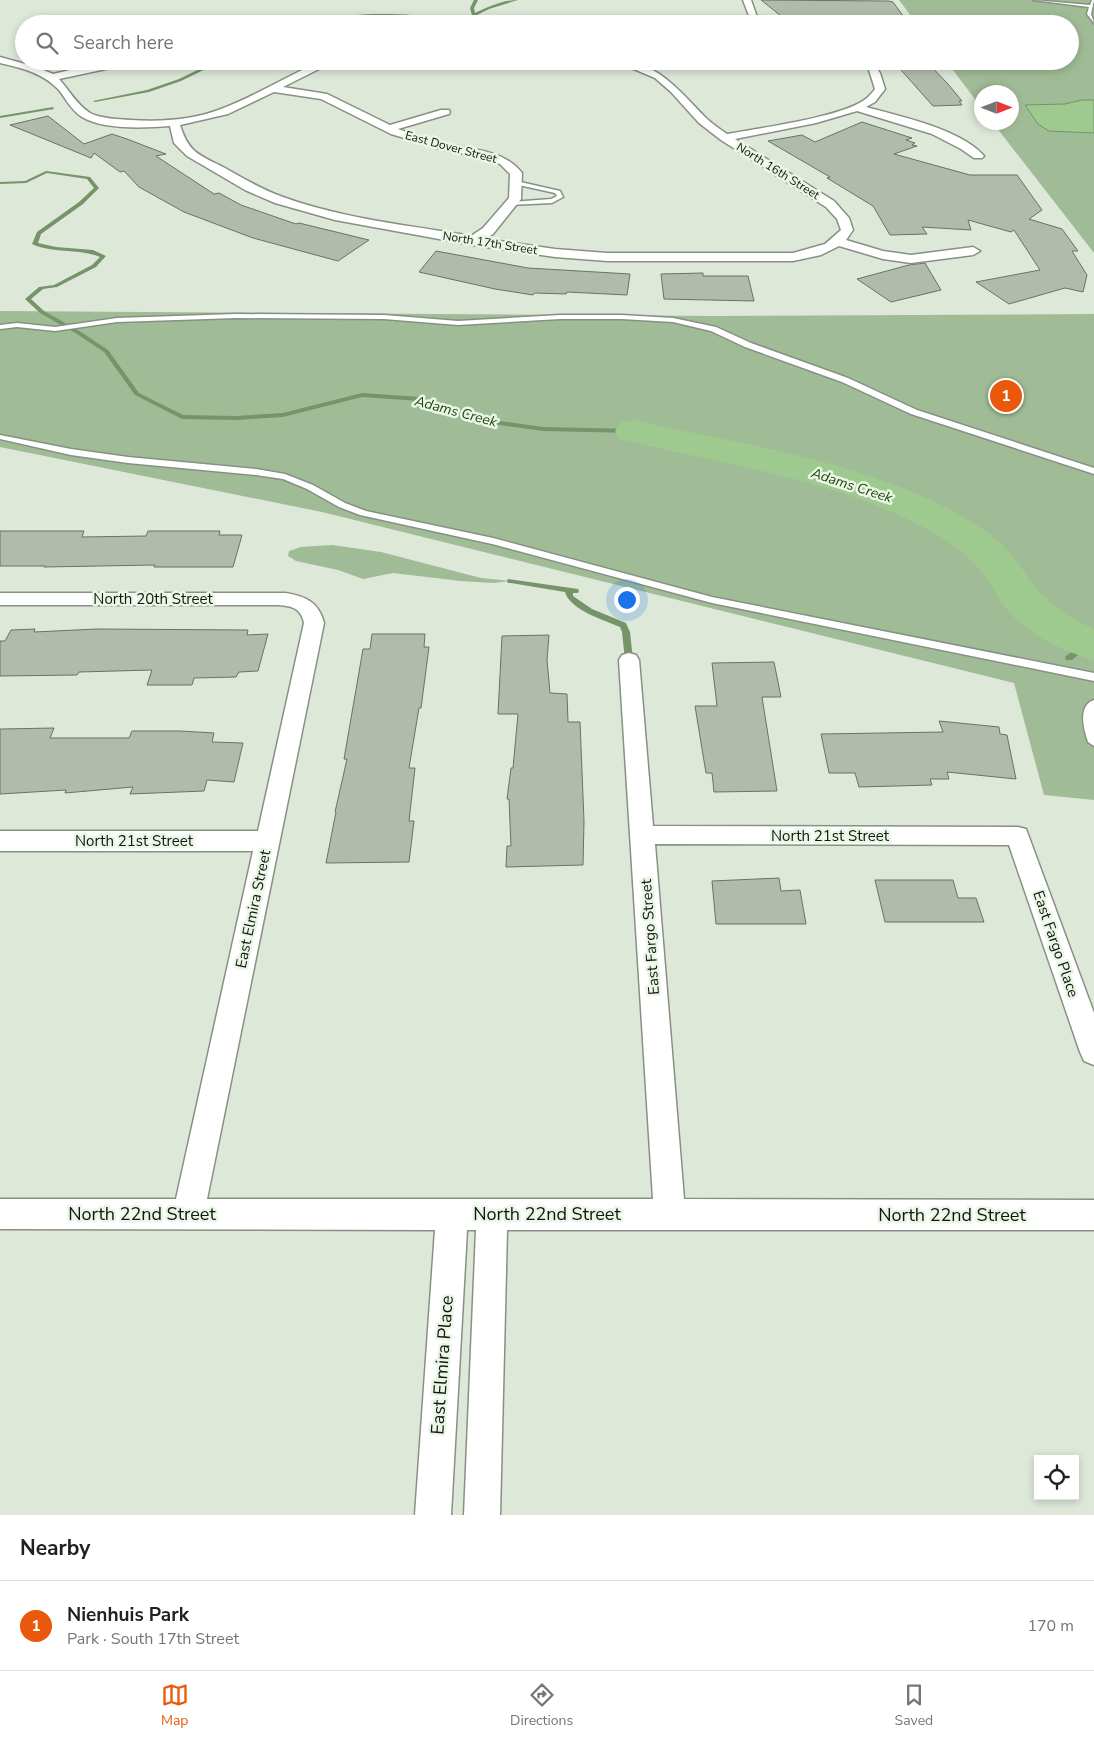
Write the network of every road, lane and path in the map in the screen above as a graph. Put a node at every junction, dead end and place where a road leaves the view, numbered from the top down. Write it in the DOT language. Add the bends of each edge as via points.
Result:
graph roads {
  1 [pos="747,0"];
  2 [pos="1035,0"];
  3 [pos="1094,0"];
  4 [pos="1091,6"];
  5 [pos="751,15"];
  6 [pos="1094,22"];
  7 [pos="0,60"];
  8 [pos="15,63"];
  9 [pos="34,70"];
  10 [pos="88,70"];
  11 [pos="308,70"];
  12 [pos="643,70"];
  13 [pos="874,70"];
  14 [pos="50,78"];
  15 [pos="274,89"];
  16 [pos="857,108"];
  17 [pos="445,112"];
  18 [pos="174,122"];
  19 [pos="388,129"];
  20 [pos="725,138"];
  21 [pos="978,156"];
  22 [pos="516,183"];
  23 [pos="511,204"];
  24 [pos="472,241"];
  25 [pos="839,242"];
  26 [pos="974,251"];
  27 [pos="0,327"];
  28 [pos="0,437"];
  29 [pos="1094,471"];
  30 [pos="0,599"];
  31 [pos="306,605"];
  32 [pos="629,660"];
  33 [pos="1094,678"];
  34 [pos="1094,704"];
  35 [pos="1094,742"];
  36 [pos="643,834"];
  37 [pos="1018,836"];
  38 [pos="0,841"];
  39 [pos="267,841"];
  40 [pos="1094,1052"];
  41 [pos="0,1214"];
  42 [pos="188,1214"];
  43 [pos="452,1214"];
  44 [pos="492,1214"];
  45 [pos="670,1215"];
  46 [pos="1094,1215"];
  47 [pos="433,1515"];
  48 [pos="482,1515"];
  1 -- 5 [label="street"];
  2 -- 4 [label="lane"];
  3 -- 4 [label="lane"];
  4 -- 6 [label="lane" via="1089,14"];
  7 -- 8 [label="street"];
  9 -- 14 [label="street"];
  10 -- 14 [label="street"];
  11 -- 15 [label="street"];
  12 -- 20 [label="street" via="658,76 675,90 703,121"];
  13 -- 16 [label="street" via="880,89 871,100"];
  14 -- 18 [label="street" via="83,113 90,116 137,124"];
  15 -- 18 [label="street" via="223,112"];
  15 -- 19 [label="street, East Dover Street" via="323,96"];
  16 -- 20 [label="street, North 16th Street" via="816,120"];
  16 -- 21 [label="street" via="938,133 964,144"];
  17 -- 19 [label="street"];
  18 -- 24 [label="street, North 17th Street" via="180,143 191,154 279,200 334,216"];
  19 -- 22 [label="street, East Dover Street" via="414,139 487,155 504,162 516,173"];
  20 -- 25 [label="street, North 16th Street" via="830,204 843,218 848,230"];
  22 -- 23 [label="street" via="515,199"];
  22 -- 23 [label="lane" via="558,192 560,197 552,201"];
  23 -- 24 [label="street" via="488,231"];
  24 -- 25 [label="street, North 17th Street" via="607,257 764,259 822,251"];
  25 -- 26 [label="street" via="871,252 911,258"];
  27 -- 29 [label="lane" via="17,325 61,329 135,318 274,316 384,317 458,323 560,317 672,320 713,329 844,380 914,412"];
  28 -- 33 [label="lane" via="128,460 285,477 363,513 510,545 712,600"];
  30 -- 31 [label="street, North 20th Street" via="278,599"];
  31 -- 39 [label="street, East Elmira Street" via="311,610 314,623"];
  32 -- 36 [label="street, East Fargo Street"];
  34 -- 35 [label="lane" via="1089,717"];
  36 -- 37 [label="street, North 21st Street"];
  36 -- 45 [label="street, East Fargo Street"];
  37 -- 40 [label="street, East Fargo Place"];
  38 -- 39 [label="street, North 21st Street"];
  39 -- 42 [label="street, East Elmira Street"];
  41 -- 42 [label="street, North 22nd Street"];
  42 -- 43 [label="street, North 22nd Street"];
  43 -- 44 [label="street, North 22nd Street"];
  43 -- 47 [label="street, East Elmira Place"];
  44 -- 45 [label="street, North 22nd Street"];
  44 -- 48 [label="street"];
  45 -- 46 [label="street, North 22nd Street"];
}
